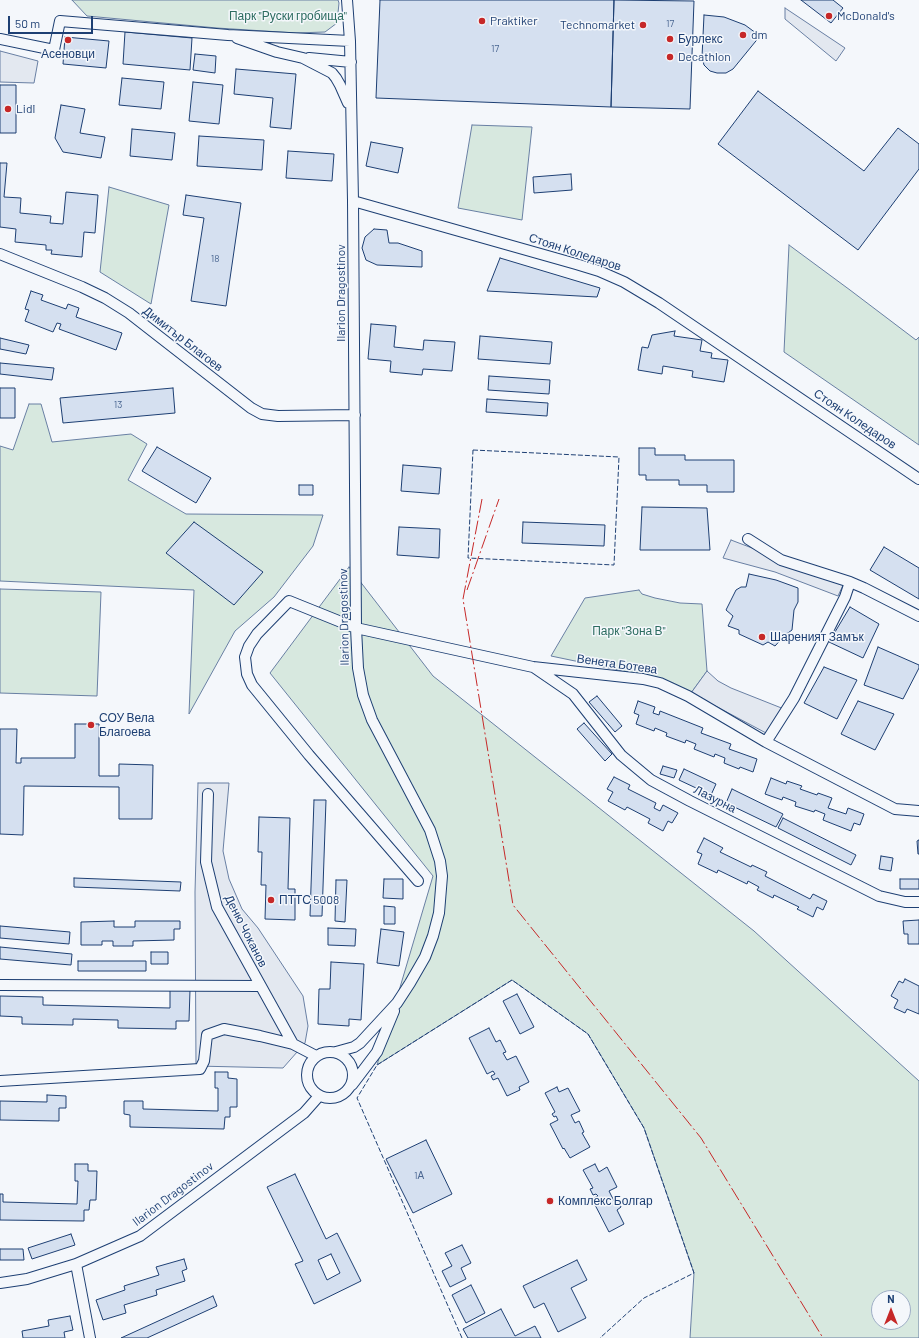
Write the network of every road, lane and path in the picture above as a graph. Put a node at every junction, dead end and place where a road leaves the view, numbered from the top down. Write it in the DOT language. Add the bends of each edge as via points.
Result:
graph roads {
  1 [pos="347,0"];
  2 [pos="352,0"];
  3 [pos="228,35"];
  4 [pos="0,39"];
  5 [pos="350,41"];
  6 [pos="303,58"];
  7 [pos="350,62"];
  8 [pos="351,110"];
  9 [pos="353,201"];
  10 [pos="0,254"];
  11 [pos="355,415"];
  12 [pos="919,479"];
  13 [pos="748,539"];
  14 [pos="850,582"];
  15 [pos="919,616"];
  16 [pos="356,628"];
  17 [pos="533,667"];
  18 [pos="766,742"];
  19 [pos="208,794"];
  20 [pos="919,811"];
  21 [pos="418,881"];
  22 [pos="919,902"];
  23 [pos="0,985"];
  24 [pos="260,986"];
  25 [pos="396,1003"];
  26 [pos="293,1044"];
  27 [pos="336,1052"];
  28 [pos="316,1056"];
  29 [pos="0,1081"];
  30 [pos="351,1086"];
  31 [pos="319,1096"];
  32 [pos="76,1264"];
  33 [pos="0,1283"];
  34 [pos="90,1338"];
  1 -- 5 [label="street"];
  2 -- 5 [label="street"];
  3 -- 4 [label="street" via="60,21 54,50"];
  3 -- 5 [label="street"];
  3 -- 6 [label="street"];
  5 -- 7 [label="street"];
  6 -- 7 [label="street"];
  6 -- 8 [label="street" via="332,73"];
  7 -- 8 [label="street"];
  8 -- 9 [label="street"];
  9 -- 11 [label="street, Ilarion Dragostinov"];
  9 -- 12 [label="street, Стоян Коледаров" via="576,264 624,282 692,325"];
  10 -- 11 [label="street, Димитър Благоев" via="82,286 105,298 129,313 262,414"];
  11 -- 16 [label="street, Ilarion Dragostinov"];
  13 -- 14 [label="street" via="781,560"];
  14 -- 15 [label="street"];
  14 -- 18 [label="street" via="842,604 798,691"];
  16 -- 17 [label="street, Венета Ботева"];
  16 -- 21 [label="street, Венета Ботева" via="289,601 249,646 245,657 247,674 252,684 310,755"];
  16 -- 25 [label="street, Ilarion Dragostinov" via="358,668 368,710 430,830 442,876 441,902 433,936 425,957"];
  17 -- 18 [label="street, Венета Ботева" via="660,683 688,696"];
  17 -- 22 [label="street, Лазурна" via="573,694 621,755 651,780 878,896 905,902"];
  18 -- 20 [label="street, Венета Ботева" via="895,809"];
  19 -- 24 [label="street, Деню Чоканов" via="206,862 217,907"];
  23 -- 24 [label="street"];
  24 -- 26 [label="street, Деню Чоканов"];
  25 -- 27 [label="street, Ilarion Dragostinov" via="360,1043"];
  25 -- 30 [label="street, Ilarion Dragostinov" via="377,1052"];
  26 -- 28 [label="street"];
  26 -- 29 [label="street" via="224,1029 207,1034 204,1061 200,1069"];
  27 -- 28 [label="street"];
  27 -- 30 [label="street" via="343,1055 352,1066 354,1073"];
  28 -- 31 [label="street" via="309,1066 307,1077 311,1088"];
  30 -- 31 [label="street" via="335,1098"];
  31 -- 32 [label="street, Ilarion Dragostinov" via="304,1113 140,1236"];
  32 -- 33 [label="street, Ilarion Dragostinov" via="27,1279"];
  32 -- 34 [label="street"];
}
